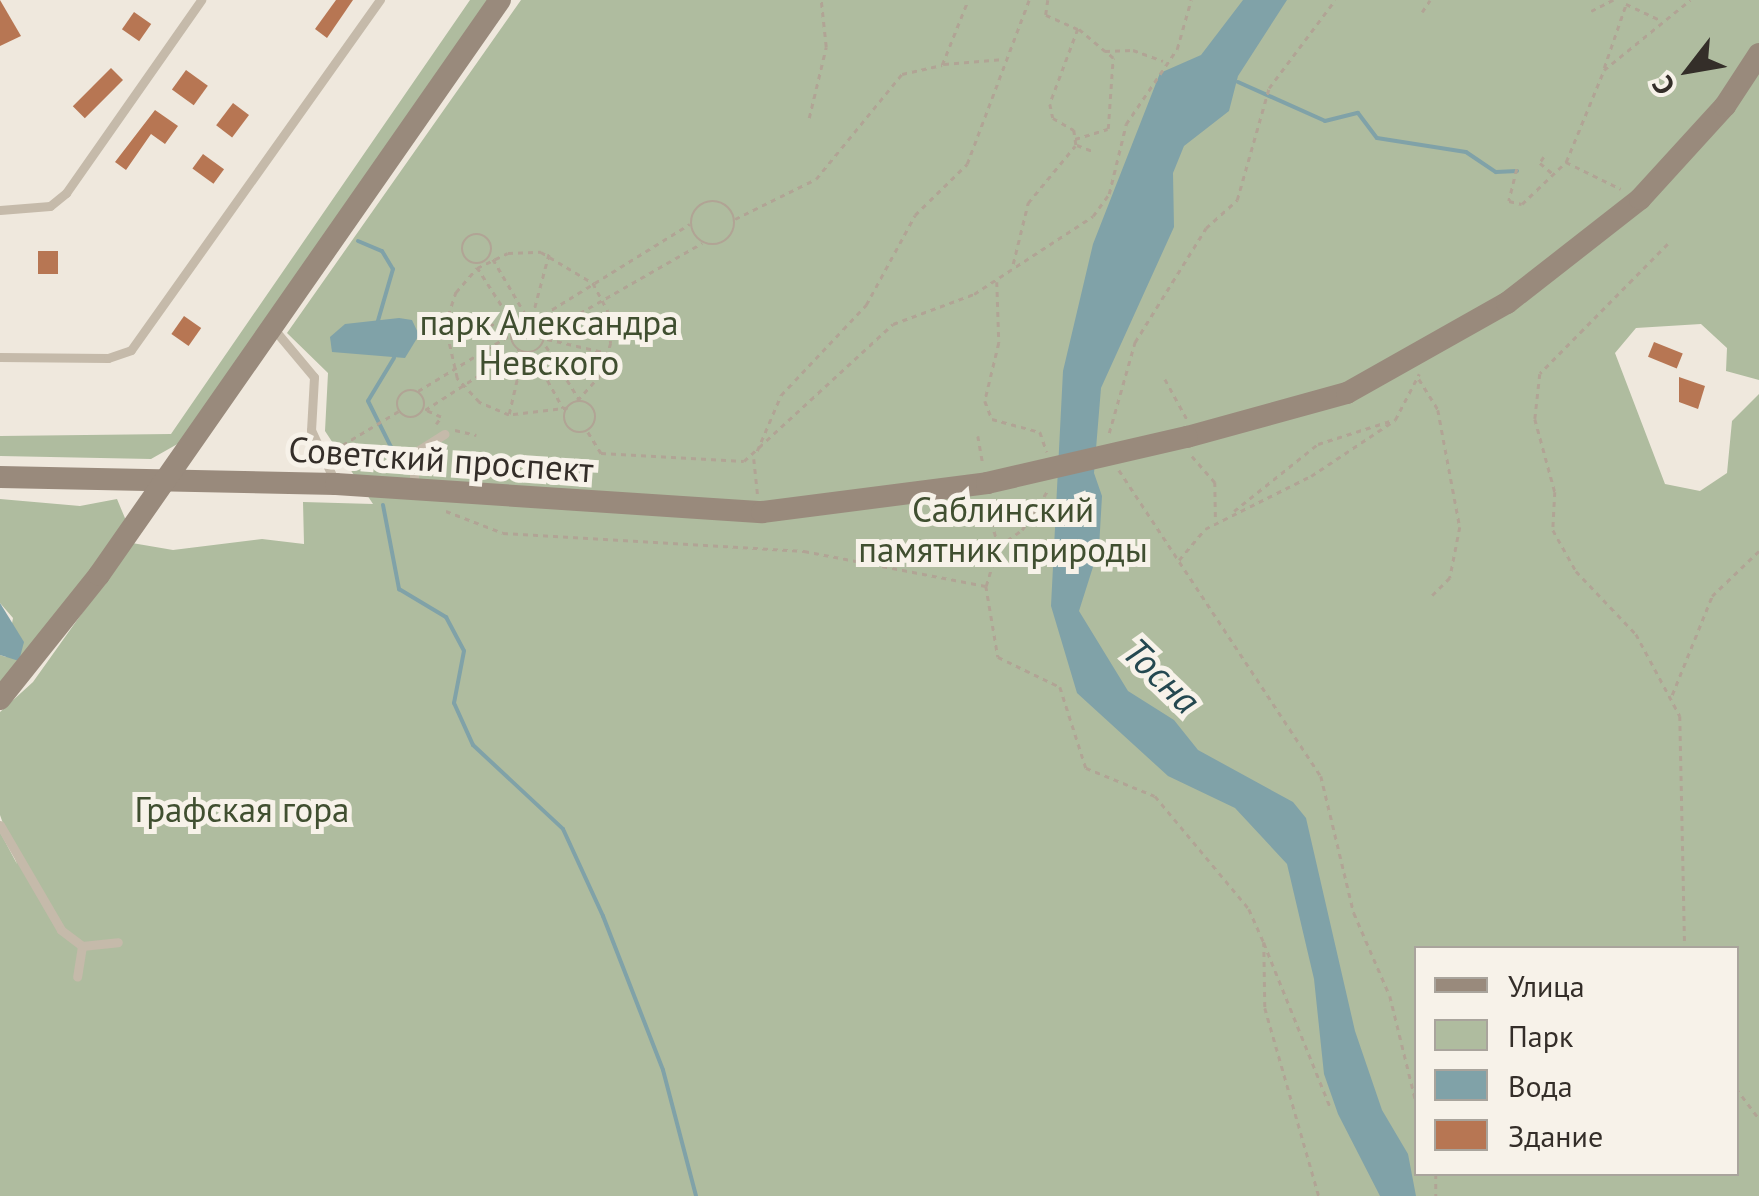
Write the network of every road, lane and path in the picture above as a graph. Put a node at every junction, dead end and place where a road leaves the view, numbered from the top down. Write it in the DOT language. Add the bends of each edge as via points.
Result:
graph roads {
  1 [pos="201,0"];
  2 [pos="380,0"];
  3 [pos="500,0"];
  4 [pos="821,0"];
  5 [pos="968,0"];
  6 [pos="1028,0"];
  7 [pos="1048,0"];
  8 [pos="1191,0"];
  9 [pos="1336,0"];
  10 [pos="1430,0"];
  11 [pos="1613,0"];
  12 [pos="1690,0"];
  13 [pos="1627,2"];
  14 [pos="1591,10"];
  15 [pos="1422,12"];
  16 [pos="1661,20"];
  17 [pos="1078,29"];
  18 [pos="1106,51"];
  19 [pos="1759,54"];
  20 [pos="1007,59"];
  21 [pos="1163,62"];
  22 [pos="942,64"];
  23 [pos="1604,70"];
  24 [pos="809,118"];
  25 [pos="1075,139"];
  26 [pos="1076,145"];
  27 [pos="1093,151"];
  28 [pos="1544,157"];
  29 [pos="1566,162"];
  30 [pos="1517,170"];
  31 [pos="1553,174"];
  32 [pos="1640,199"];
  33 [pos="0,210"];
  34 [pos="735,220"];
  35 [pos="690,224"];
  36 [pos="702,243"];
  37 [pos="1668,244"];
  38 [pos="549,254"];
  39 [pos="492,257"];
  40 [pos="1013,265"];
  41 [pos="476,266"];
  42 [pos="998,281"];
  43 [pos="594,282"];
  44 [pos="604,301"];
  45 [pos="447,314"];
  46 [pos="531,319"];
  47 [pos="272,327"];
  48 [pos="512,330"];
  49 [pos="545,339"];
  50 [pos="1437,348"];
  51 [pos="521,351"];
  52 [pos="532,353"];
  53 [pos="609,354"];
  54 [pos="0,357"];
  55 [pos="452,368"];
  56 [pos="1418,377"];
  57 [pos="1165,378"];
  58 [pos="463,386"];
  59 [pos="418,392"];
  60 [pos="578,401"];
  61 [pos="566,408"];
  62 [pos="424,410"];
  63 [pos="399,411"];
  64 [pos="432,411"];
  65 [pos="509,416"];
  66 [pos="1395,420"];
  67 [pos="588,432"];
  68 [pos="444,434"];
  69 [pos="476,435"];
  70 [pos="978,436"];
  71 [pos="1189,437"];
  72 [pos="1111,443"];
  73 [pos="1048,454"];
  74 [pos="324,456"];
  75 [pos="754,456"];
  76 [pos="1112,457"];
  77 [pos="0,477"];
  78 [pos="164,478"];
  79 [pos="336,484"];
  80 [pos="985,484"];
  81 [pos="1048,488"];
  82 [pos="413,490"];
  83 [pos="759,501"];
  84 [pos="436,506"];
  85 [pos="1228,516"];
  86 [pos="1216,522"];
  87 [pos="1454,539"];
  88 [pos="1460,544"];
  89 [pos="998,546"];
  90 [pos="1759,551"];
  91 [pos="1178,560"];
  92 [pos="986,586"];
  93 [pos="1432,596"];
  94 [pos="1672,696"];
  95 [pos="0,699"];
  96 [pos="0,825"];
  97 [pos="118,942"];
  98 [pos="1264,942"];
  99 [pos="82,946"];
  100 [pos="1685,946"];
  101 [pos="77,977"];
  102 [pos="1739,1092"];
  103 [pos="1414,1094"];
  104 [pos="1331,1109"];
  105 [pos="1759,1119"];
  106 [pos="1319,1196"];
  1 -- 33 [label="lane" via="66,192 50,206"];
  2 -- 54 [label="lane" via="130,350 108,358"];
  3 -- 47 [label="main road"];
  4 -- 24 [label="path" via="826,47"];
  5 -- 22 [label="path"];
  6 -- 20 [label="path"];
  7 -- 17 [label="path" via="1045,14"];
  8 -- 21 [label="path" via="1177,49"];
  9 -- 72 [label="path" via="1269,88 1237,200 1206,228 1135,342"];
  10 -- 15 [label="path"];
  11 -- 14 [label="path"];
  12 -- 16 [label="path"];
  13 -- 16 [label="path"];
  13 -- 23 [label="path"];
  16 -- 23 [label="path"];
  17 -- 18 [label="path" via="1088,28"];
  17 -- 25 [label="path" via="1050,104"];
  18 -- 21 [label="path" via="1133,50"];
  18 -- 25 [label="path" via="1114,58 1108,129"];
  19 -- 32 [label="main road" via="1726,106"];
  20 -- 22 [label="path" via="982,55"];
  20 -- 75 [label="path" via="967,164 915,215 866,304 781,394 776,420"];
  21 -- 40 [label="path" via="1126,124 1109,194 1093,216"];
  22 -- 34 [label="path" via="902,74 816,179"];
  23 -- 29 [label="path"];
  25 -- 26 [label="path"];
  26 -- 27 [label="path"];
  26 -- 40 [label="path" via="1028,203"];
  28 -- 31 [label="path" via="1540,163"];
  29 -- 31 [label="path"];
  29 -- 32 [label="path"];
  30 -- 31 [label="path" via="1508,201 1522,204"];
  32 -- 50 [label="main road"];
  34 -- 35 [label="path" via="725,204 710,201"];
  34 -- 36 [label="path" via="725,242"];
  35 -- 36 [label="path"];
  35 -- 43 [label="path"];
  36 -- 44 [label="path"];
  37 -- 94 [label="path" via="1540,374 1535,419 1555,492 1553,530 1576,571 1636,634"];
  38 -- 39 [label="path"];
  38 -- 43 [label="path"];
  38 -- 46 [label="path"];
  39 -- 41 [label="path"];
  39 -- 41 [label="path" via="487,238 470,236 462,252"];
  39 -- 46 [label="path"];
  40 -- 42 [label="path"];
  41 -- 45 [label="path"];
  41 -- 48 [label="path"];
  42 -- 73 [label="path" via="999,343 985,402 992,419 1040,432"];
  42 -- 75 [label="path" via="893,324"];
  43 -- 44 [label="path"];
  43 -- 46 [label="path"];
  44 -- 49 [label="path"];
  44 -- 53 [label="path"];
  45 -- 48 [label="path"];
  45 -- 55 [label="path"];
  46 -- 48 [label="path"];
  46 -- 49 [label="path"];
  47 -- 78 [label="main road"];
  47 -- 79 [label="lane" via="314,377 311,430"];
  48 -- 51 [label="path"];
  48 -- 55 [label="path"];
  49 -- 52 [label="path"];
  49 -- 53 [label="path"];
  49 -- 60 [label="path"];
  50 -- 56 [label="path"];
  50 -- 71 [label="main road" via="1324,401"];
  51 -- 52 [label="path"];
  51 -- 58 [label="path"];
  51 -- 65 [label="path"];
  52 -- 61 [label="path"];
  53 -- 60 [label="path"];
  55 -- 58 [label="path"];
  55 -- 59 [label="path"];
  56 -- 66 [label="path"];
  56 -- 87 [label="path" via="1440,423 1458,504"];
  57 -- 71 [label="path"];
  58 -- 62 [label="path"];
  58 -- 65 [label="path"];
  59 -- 62 [label="path"];
  59 -- 63 [label="path" via="400,396"];
  60 -- 61 [label="path"];
  60 -- 67 [label="path" via="595,408"];
  61 -- 65 [label="path"];
  61 -- 67 [label="path" via="567,427"];
  62 -- 63 [label="path" via="412,418"];
  62 -- 64 [label="path"];
  63 -- 74 [label="path"];
  66 -- 85 [label="path" via="1312,476"];
  66 -- 85 [label="path" via="1318,444"];
  67 -- 75 [label="path" via="601,453"];
  68 -- 69 [label="path" via="461,428"];
  68 -- 82 [label="lane" via="414,453"];
  70 -- 80 [label="path"];
  71 -- 80 [label="main road, Советский проспект, bridge"];
  71 -- 86 [label="path" via="1194,466 1214,482"];
  75 -- 83 [label="path"];
  76 -- 91 [label="path"];
  77 -- 78 [label="main road, Советский проспект"];
  78 -- 79 [label="main road, Советский проспект"];
  78 -- 95 [label="main road"];
  79 -- 82 [label="main road, Советский проспект"];
  80 -- 82 [label="main road, Советский проспект" via="793,512"];
  80 -- 89 [label="path"];
  81 -- 89 [label="path" via="1022,530"];
  84 -- 92 [label="path" via="503,532 804,551"];
  85 -- 86 [label="path"];
  86 -- 91 [label="path"];
  87 -- 88 [label="path"];
  87 -- 93 [label="path" via="1450,578"];
  89 -- 92 [label="path"];
  90 -- 94 [label="path" via="1712,596"];
  91 -- 103 [label="path" via="1321,776 1354,913 1390,996"];
  92 -- 98 [label="path" via="998,657 1060,687 1086,768 1155,796 1237,888"];
  94 -- 100 [label="path" via="1684,752"];
  96 -- 99 [label="lane" via="61,930"];
  97 -- 99 [label="lane"];
  98 -- 104 [label="path"];
  98 -- 106 [label="path" via="1264,1008"];
  99 -- 101 [label="lane"];
  102 -- 105 [label="path"];
}
